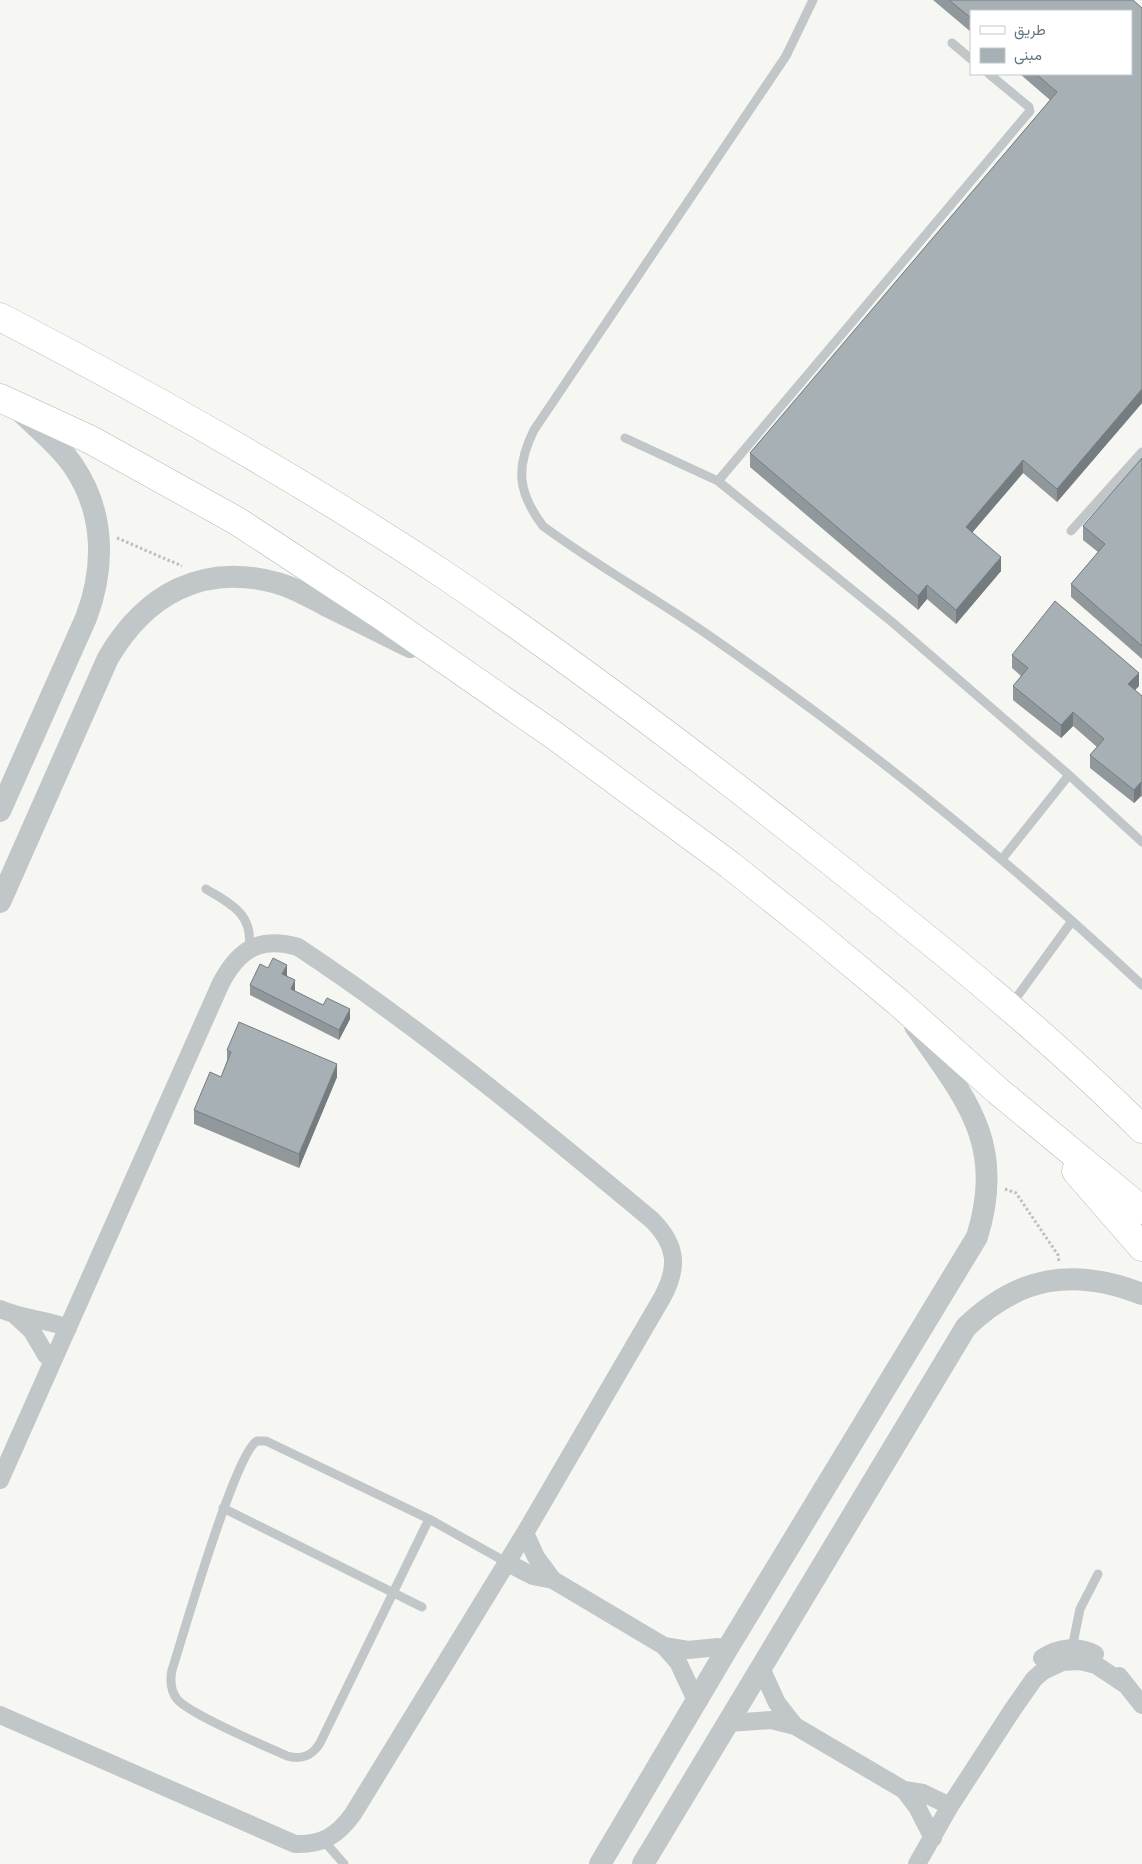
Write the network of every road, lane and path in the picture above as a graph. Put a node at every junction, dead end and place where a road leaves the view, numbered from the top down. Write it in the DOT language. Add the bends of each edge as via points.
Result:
graph roads {
  1 [pos="814,0"];
  2 [pos="952,43"];
  3 [pos="970,58"];
  4 [pos="990,75"];
  5 [pos="0,317"];
  6 [pos="8,402"];
  7 [pos="625,438"];
  8 [pos="1142,452"];
  9 [pos="718,481"];
  10 [pos="1071,531"];
  11 [pos="99,540"];
  12 [pos="190,584"];
  13 [pos="466,674"];
  14 [pos="1070,775"];
  15 [pos="0,811"];
  16 [pos="1142,842"];
  17 [pos="1002,860"];
  18 [pos="206,888"];
  19 [pos="0,902"];
  20 [pos="1072,921"];
  21 [pos="249,950"];
  22 [pos="1142,985"];
  23 [pos="898,1002"];
  24 [pos="1010,1006"];
  25 [pos="998,1091"];
  26 [pos="1142,1129"];
  27 [pos="988,1183"];
  28 [pos="1142,1210"];
  29 [pos="1142,1247"];
  30 [pos="1060,1280"];
  31 [pos="1142,1294"];
  32 [pos="0,1309"];
  33 [pos="16,1316"];
  34 [pos="68,1328"];
  35 [pos="53,1360"];
  36 [pos="0,1480"];
  37 [pos="224,1508"];
  38 [pos="429,1519"];
  39 [pos="525,1532"];
  40 [pos="506,1562"];
  41 [pos="1098,1574"];
  42 [pos="553,1580"];
  43 [pos="393,1593"];
  44 [pos="422,1607"];
  45 [pos="664,1646"];
  46 [pos="1072,1648"];
  47 [pos="726,1651"];
  48 [pos="761,1668"];
  49 [pos="1126,1685"];
  50 [pos="698,1701"];
  51 [pos="1142,1705"];
  52 [pos="1013,1709"];
  53 [pos="0,1715"];
  54 [pos="728,1723"];
  55 [pos="795,1726"];
  56 [pos="904,1790"];
  57 [pos="950,1806"];
  58 [pos="933,1838"];
  59 [pos="324,1841"];
  60 [pos="344,1864"];
  61 [pos="600,1864"];
  62 [pos="643,1864"];
  63 [pos="918,1864"];
  1 -- 17 [label="lane" via="786,56 534,430 525,449 521,469 523,490 543,526 793,695 872,754"];
  2 -- 3 [label="lane"];
  4 -- 9 [label="lane" via="1030,110"];
  5 -- 24 [label="main road" via="101,370 270,467 489,606 691,752"];
  6 -- 11 [label="street" via="57,446 74,467 96,514"];
  6 -- 13 [label="main road" via="91,440 237,522"];
  7 -- 9 [label="lane"];
  8 -- 10 [label="lane"];
  9 -- 14 [label="lane" via="892,622"];
  11 -- 12 [label="path" via="120,538 184,567"];
  11 -- 15 [label="street" via="100,567 96,593"];
  12 -- 13 [label="street" via="219,577 249,577 278,583"];
  12 -- 19 [label="street" via="149,607 122,634 108,658"];
  13 -- 23 [label="main road" via="698,842"];
  14 -- 16 [label="lane"];
  14 -- 17 [label="lane"];
  17 -- 20 [label="lane"];
  18 -- 21 [label="lane" via="243,915 250,932"];
  20 -- 22 [label="lane"];
  20 -- 24 [label="lane"];
  21 -- 34 [label="street" via="237,958 221,983"];
  21 -- 39 [label="street" via="264,943 281,942 298,947 485,1084 597,1174 664,1232 672,1248 674,1266 670,1283"];
  23 -- 25 [label="main road"];
  23 -- 27 [label="street" via="967,1103 986,1155"];
  24 -- 26 [label="main road"];
  25 -- 28 [label="main road"];
  25 -- 29 [label="main road" via="1062,1156"];
  27 -- 30 [label="path" via="1016,1193 1058,1255"];
  27 -- 47 [label="street" via="977,1237"];
  30 -- 31 [label="street" via="1097,1280"];
  30 -- 48 [label="street" via="1033,1284 1008,1294 985,1308 966,1327"];
  32 -- 33 [label="street"];
  33 -- 34 [label="street"];
  33 -- 35 [label="street" via="32,1331 46,1355"];
  34 -- 35 [label="street"];
  35 -- 36 [label="street"];
  37 -- 38 [label="lane" via="247,1451 262,1441"];
  37 -- 43 [label="lane"];
  37 -- 43 [label="lane" via="170,1679 176,1698 191,1710 286,1756 302,1758 310,1755 320,1743"];
  38 -- 40 [label="lane"];
  38 -- 43 [label="lane"];
  39 -- 40 [label="street"];
  39 -- 42 [label="street" via="536,1556"];
  40 -- 42 [label="street" via="533,1576"];
  40 -- 59 [label="street" via="353,1814 336,1835"];
  41 -- 46 [label="lane" via="1080,1609"];
  42 -- 45 [label="street"];
  43 -- 44 [label="lane"];
  45 -- 47 [label="street" via="688,1650 714,1647"];
  45 -- 50 [label="street" via="678,1662"];
  46 -- 49 [label="street" via="1102,1656"];
  46 -- 52 [label="street" via="1052,1652 1033,1666 1022,1681"];
  47 -- 50 [label="street"];
  48 -- 54 [label="street"];
  48 -- 55 [label="street" via="777,1702"];
  49 -- 51 [label="street"];
  49 -- 52 [label="street" via="1088,1662 1062,1662 1048,1667 1034,1679"];
  50 -- 61 [label="street"];
  52 -- 57 [label="street"];
  53 -- 59 [label="street" via="280,1839 310,1845"];
  54 -- 55 [label="street" via="771,1720"];
  54 -- 62 [label="street"];
  55 -- 56 [label="street"];
  56 -- 57 [label="street" via="923,1793"];
  56 -- 58 [label="street"];
  57 -- 58 [label="street"];
  58 -- 63 [label="street"];
  59 -- 60 [label="lane"];
}
